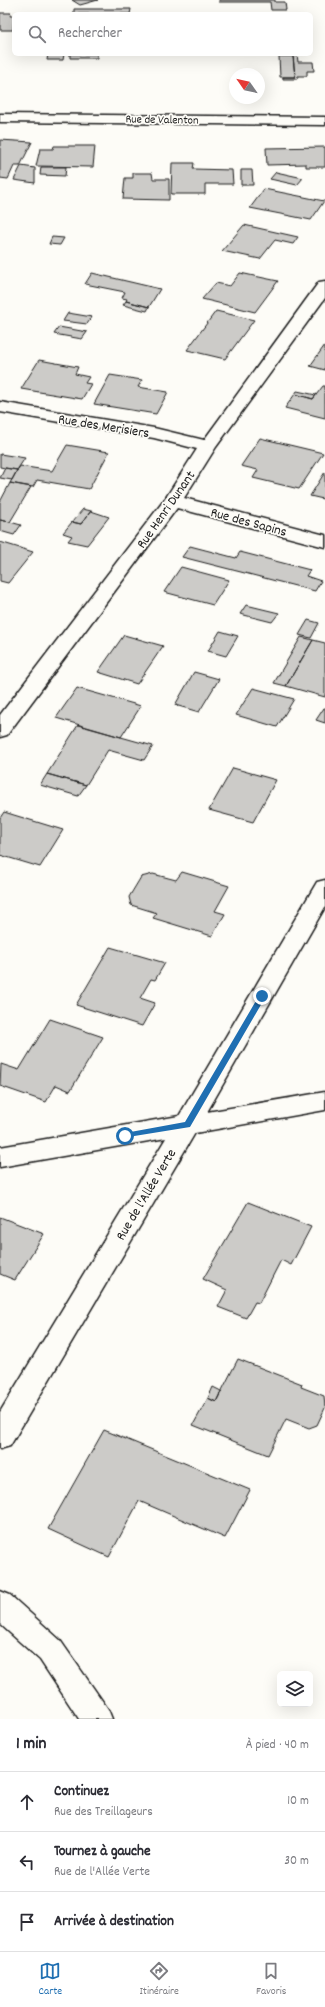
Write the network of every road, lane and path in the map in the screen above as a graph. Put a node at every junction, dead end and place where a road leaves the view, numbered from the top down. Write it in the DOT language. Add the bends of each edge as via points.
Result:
graph roads {
  1 [pos="0,118"];
  2 [pos="325,120"];
  3 [pos="325,286"];
  4 [pos="0,407"];
  5 [pos="208,446"];
  6 [pos="173,501"];
  7 [pos="325,541"];
  8 [pos="0,730"];
  9 [pos="325,888"];
  10 [pos="325,1101"];
  11 [pos="187,1125"];
  12 [pos="0,1157"];
  13 [pos="0,1437"];
  14 [pos="0,1605"];
  15 [pos="97,1719"];
  1 -- 2 [label="street, Rue de Valenton"];
  3 -- 5 [label="street, Rue Henri Dunant"];
  4 -- 5 [label="street, Rue des Merisiers" via="154,433"];
  5 -- 6 [label="street, Rue Henri Dunant"];
  6 -- 7 [label="street, Rue des Sapins"];
  6 -- 8 [label="street, Rue Henri Dunant"];
  9 -- 11 [label="street, Rue de l'Allée Verte"];
  10 -- 11 [label="street"];
  11 -- 12 [label="street"];
  11 -- 13 [label="street, Rue de l'Allée Verte"];
  14 -- 15 [label="street" via="50,1650"];
}
